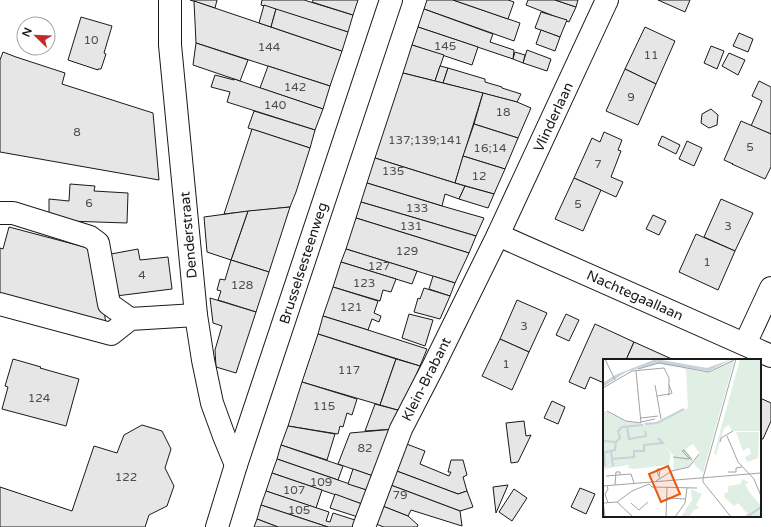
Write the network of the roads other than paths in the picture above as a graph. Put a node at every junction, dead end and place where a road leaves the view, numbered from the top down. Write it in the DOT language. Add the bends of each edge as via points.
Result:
graph roads {
  1 [pos="170,0"];
  2 [pos="391,0"];
  3 [pos="607,0"];
  4 [pos="0,213"];
  5 [pos="498,235"];
  6 [pos="771,288"];
  7 [pos="0,304"];
  8 [pos="196,315"];
  9 [pos="130,319"];
  10 [pos="745,344"];
  11 [pos="771,356"];
  12 [pos="236,465"];
  13 [pos="217,527"];
  14 [pos="364,527"];
  1 -- 8 [label="street, Denderstraat" via="170,45"];
  2 -- 12 [label="street, Brusselsesteenweg"];
  3 -- 5 [label="street, Vlinderlaan"];
  4 -- 9 [label="street" via="20,215 90,237 98,243 109,304"];
  5 -- 10 [label="street, Nachtegaallaan"];
  5 -- 14 [label="street, Klein-Brabant" via="401,429"];
  6 -- 10 [label="street"];
  7 -- 9 [label="street" via="110,334"];
  8 -- 9 [label="street"];
  8 -- 12 [label="street, Denderstraat" via="212,403"];
  10 -- 11 [label="street, Nachtegaallaan"];
  12 -- 13 [label="street, Brusselsesteenweg"];
}
